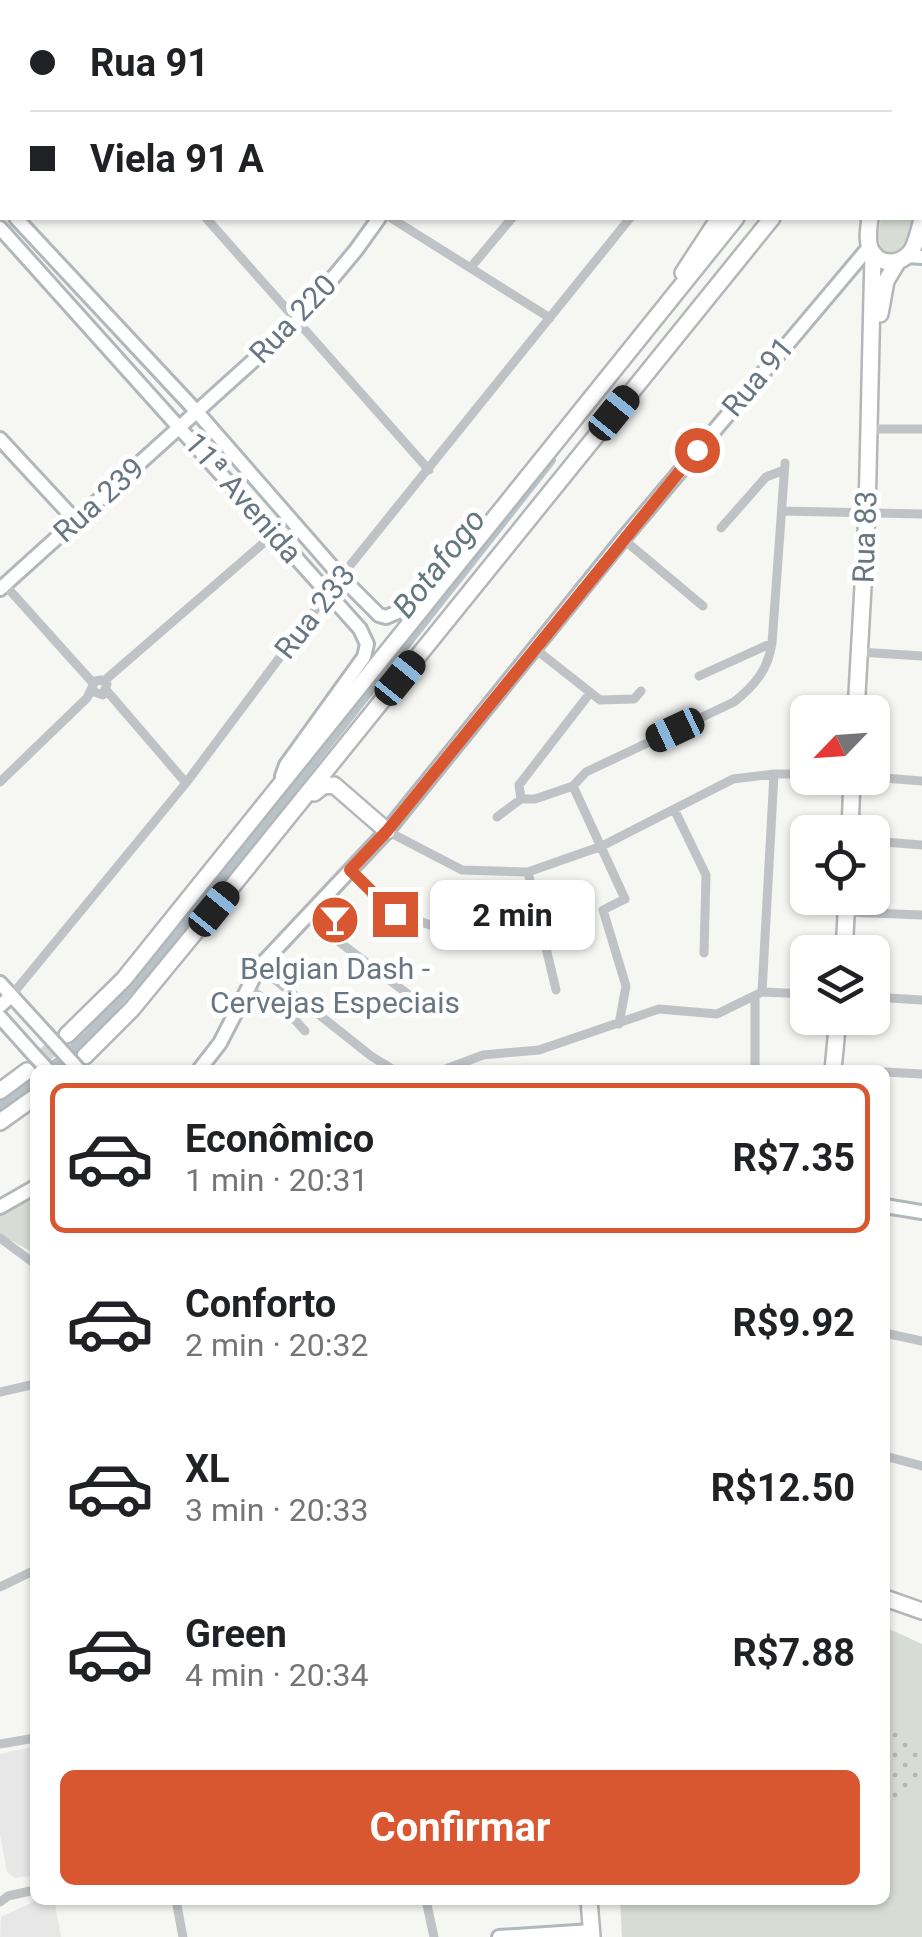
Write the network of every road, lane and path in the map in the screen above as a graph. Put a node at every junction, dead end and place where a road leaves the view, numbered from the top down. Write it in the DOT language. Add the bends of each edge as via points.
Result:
graph roads {
  1 [pos="18,220"];
  2 [pos="208,220"];
  3 [pos="378,220"];
  4 [pos="394,220"];
  5 [pos="510,220"];
  6 [pos="628,220"];
  7 [pos="718,220"];
  8 [pos="734,220"];
  9 [pos="770,220"];
  10 [pos="869,220"];
  11 [pos="921,225"];
  12 [pos="0,228"];
  13 [pos="871,249"];
  14 [pos="909,258"];
  15 [pos="471,267"];
  16 [pos="674,294"];
  17 [pos="550,318"];
  18 [pos="296,322"];
  19 [pos="871,362"];
  20 [pos="198,412"];
  21 [pos="180,426"];
  22 [pos="868,429"];
  23 [pos="922,429"];
  24 [pos="0,439"];
  25 [pos="430,470"];
  26 [pos="782,512"];
  27 [pos="922,514"];
  28 [pos="866,515"];
  29 [pos="76,521"];
  30 [pos="721,528"];
  31 [pos="274,534"];
  32 [pos="623,539"];
  33 [pos="476,540"];
  34 [pos="341,577"];
  35 [pos="2,587"];
  36 [pos="327,594"];
  37 [pos="703,606"];
  38 [pos="772,643"];
  39 [pos="534,648"];
  40 [pos="859,652"];
  41 [pos="922,656"];
  42 [pos="699,676"];
  43 [pos="99,689"];
  44 [pos="590,692"];
  45 [pos="641,692"];
  46 [pos="857,695"];
  47 [pos="774,774"];
  48 [pos="790,774"];
  49 [pos="890,778"];
  50 [pos="922,780"];
  51 [pos="0,782"];
  52 [pos="186,784"];
  53 [pos="572,786"];
  54 [pos="278,788"];
  55 [pos="521,799"];
  56 [pos="674,809"];
  57 [pos="498,816"];
  58 [pos="387,831"];
  59 [pos="890,842"];
  60 [pos="922,845"];
  61 [pos="602,846"];
  62 [pos="258,855"];
  63 [pos="350,870"];
  64 [pos="528,872"];
  65 [pos="890,910"];
  66 [pos="922,914"];
  67 [pos="305,916"];
  68 [pos="430,925"];
  69 [pos="704,953"];
  70 [pos="258,967"];
  71 [pos="0,983"];
  72 [pos="247,987"];
  73 [pos="556,990"];
  74 [pos="758,994"];
  75 [pos="790,994"];
  76 [pos="438,996"];
  77 [pos="890,998"];
  78 [pos="922,1000"];
  79 [pos="16,1001"];
  80 [pos="0,1006"];
  81 [pos="0,1017"];
  82 [pos="619,1024"];
  83 [pos="304,1029"];
  84 [pos="837,1035"];
  85 [pos="59,1038"];
  86 [pos="82,1063"];
  87 [pos="43,1065"];
  88 [pos="203,1065"];
  89 [pos="386,1065"];
  90 [pos="457,1065"];
  91 [pos="755,1065"];
  92 [pos="835,1065"];
  93 [pos="27,1071"];
  94 [pos="890,1072"];
  95 [pos="922,1074"];
  96 [pos="0,1091"];
  97 [pos="30,1101"];
  98 [pos="0,1122"];
  99 [pos="30,1190"];
  100 [pos="0,1207"];
  101 [pos="890,1207"];
  102 [pos="922,1212"];
  103 [pos="0,1238"];
  104 [pos="30,1260"];
  105 [pos="890,1334"];
  106 [pos="922,1341"];
  107 [pos="30,1385"];
  108 [pos="0,1392"];
  109 [pos="890,1457"];
  110 [pos="922,1466"];
  111 [pos="30,1573"];
  112 [pos="0,1588"];
  113 [pos="890,1600"];
  114 [pos="922,1611"];
  115 [pos="30,1739"];
  116 [pos="0,1744"];
  117 [pos="0,1887"];
  118 [pos="30,1891"];
  119 [pos="4,1899"];
  120 [pos="177,1905"];
  121 [pos="427,1905"];
  122 [pos="589,1905"];
  123 [pos="591,1934"];
  124 [pos="183,1937"];
  125 [pos="434,1937"];
  126 [pos="499,1937"];
  1 -- 20 [label="street, 11ª Avenida"];
  2 -- 18 [label="street"];
  3 -- 18 [label="street, Rua 220"];
  4 -- 15 [label="street"];
  5 -- 15 [label="street"];
  6 -- 17 [label="street, Rua 233"];
  7 -- 16 [label="main road" via="687,262"];
  8 -- 16 [label="main road"];
  9 -- 62 [label="main road"];
  10 -- 13 [label="main road, Rua 83"];
  11 -- 14 [label="main road, Rua 83"];
  12 -- 21 [label="street, 11ª Avenida"];
  13 -- 14 [label="main road" via="887,262"];
  13 -- 19 [label="main road, Rua 83"];
  13 -- 32 [label="street, Rua 91"];
  14 -- 19 [label="main road, Rua 83" via="886,281"];
  15 -- 17 [label="street"];
  16 -- 33 [label="main road"];
  17 -- 25 [label="street, Rua 233"];
  18 -- 20 [label="street, Rua 220"];
  18 -- 25 [label="street"];
  19 -- 22 [label="main road, Rua 83"];
  20 -- 21 [label="street, Rua 239"];
  20 -- 34 [label="street, 11ª Avenida"];
  21 -- 29 [label="street, Rua 239"];
  21 -- 31 [label="street, 11ª Avenida"];
  22 -- 23 [label="street"];
  22 -- 28 [label="main road, Rua 83"];
  24 -- 29 [label="street"];
  25 -- 34 [label="street, Rua 233"];
  26 -- 28 [label="street"];
  26 -- 30 [label="street" via="784,467"];
  26 -- 38 [label="street"];
  27 -- 28 [label="street"];
  28 -- 40 [label="main road, Rua 83"];
  29 -- 35 [label="street, Rua 239"];
  31 -- 36 [label="street, 11ª Avenida"];
  31 -- 43 [label="street"];
  32 -- 37 [label="street"];
  32 -- 39 [label="street, Rua 91"];
  33 -- 34 [label="street, 11ª Avenida" via="393,616 379,615"];
  33 -- 54 [label="main road"];
  34 -- 36 [label="street, Rua 233"];
  35 -- 43 [label="street"];
  36 -- 52 [label="street, Rua 233"];
  36 -- 54 [label="street, 11ª Avenida" via="360,629 364,656 286,765"];
  38 -- 42 [label="street"];
  38 -- 53 [label="street" via="754,686 734,702 586,772"];
  39 -- 44 [label="street"];
  39 -- 58 [label="street, Rua 91"];
  40 -- 41 [label="street"];
  40 -- 46 [label="main road, Rua 83"];
  43 -- 51 [label="street"];
  43 -- 52 [label="street"];
  44 -- 45 [label="street" via="609,701 634,700"];
  44 -- 55 [label="street" via="519,785"];
  47 -- 48 [label="street"];
  47 -- 56 [label="street" via="733,779"];
  47 -- 74 [label="street"];
  49 -- 50 [label="street"];
  52 -- 79 [label="street, Rua 233"];
  53 -- 55 [label="street"];
  53 -- 61 [label="street"];
  54 -- 85 [label="main road" via="124,979"];
  55 -- 57 [label="street"];
  56 -- 61 [label="street"];
  56 -- 69 [label="street" via="706,876"];
  58 -- 62 [label="main road" via="328,785"];
  58 -- 63 [label="street, Rua 91"];
  58 -- 64 [label="street" via="462,870"];
  59 -- 60 [label="street"];
  61 -- 64 [label="street"];
  61 -- 82 [label="street" via="625,899 603,910 626,986"];
  62 -- 86 [label="main road"];
  63 -- 67 [label="street, Rua 91"];
  63 -- 68 [label="street" via="386,908"];
  64 -- 73 [label="street"];
  65 -- 66 [label="street"];
  67 -- 70 [label="street, Rua 91"];
  67 -- 76 [label="street" via="420,1004"];
  70 -- 72 [label="street, Rua 91"];
  70 -- 89 [label="street"];
  71 -- 79 [label="street"];
  72 -- 83 [label="street"];
  72 -- 88 [label="street, Rua 91"];
  74 -- 75 [label="street"];
  74 -- 82 [label="street" via="717,1014 659,1010"];
  74 -- 91 [label="street"];
  77 -- 78 [label="street"];
  79 -- 80 [label="street, Rua 233"];
  79 -- 85 [label="street"];
  81 -- 87 [label="street, bridge"];
  82 -- 90 [label="street" via="540,1050 482,1055"];
  84 -- 92 [label="main road"];
  85 -- 86 [label="street, bridge"];
  93 -- 96 [label="main road"];
  94 -- 95 [label="street"];
  97 -- 98 [label="main road"];
  99 -- 100 [label="street"];
  101 -- 102 [label="street"];
  103 -- 104 [label="street"];
  105 -- 106 [label="street"];
  107 -- 108 [label="street"];
  109 -- 110 [label="street"];
  111 -- 112 [label="street"];
  113 -- 114 [label="main road"];
  115 -- 116 [label="street"];
  117 -- 119 [label="street"];
  118 -- 119 [label="street"];
  120 -- 124 [label="street"];
  121 -- 125 [label="street"];
  122 -- 123 [label="main road"];
  123 -- 126 [label="street"];
}
